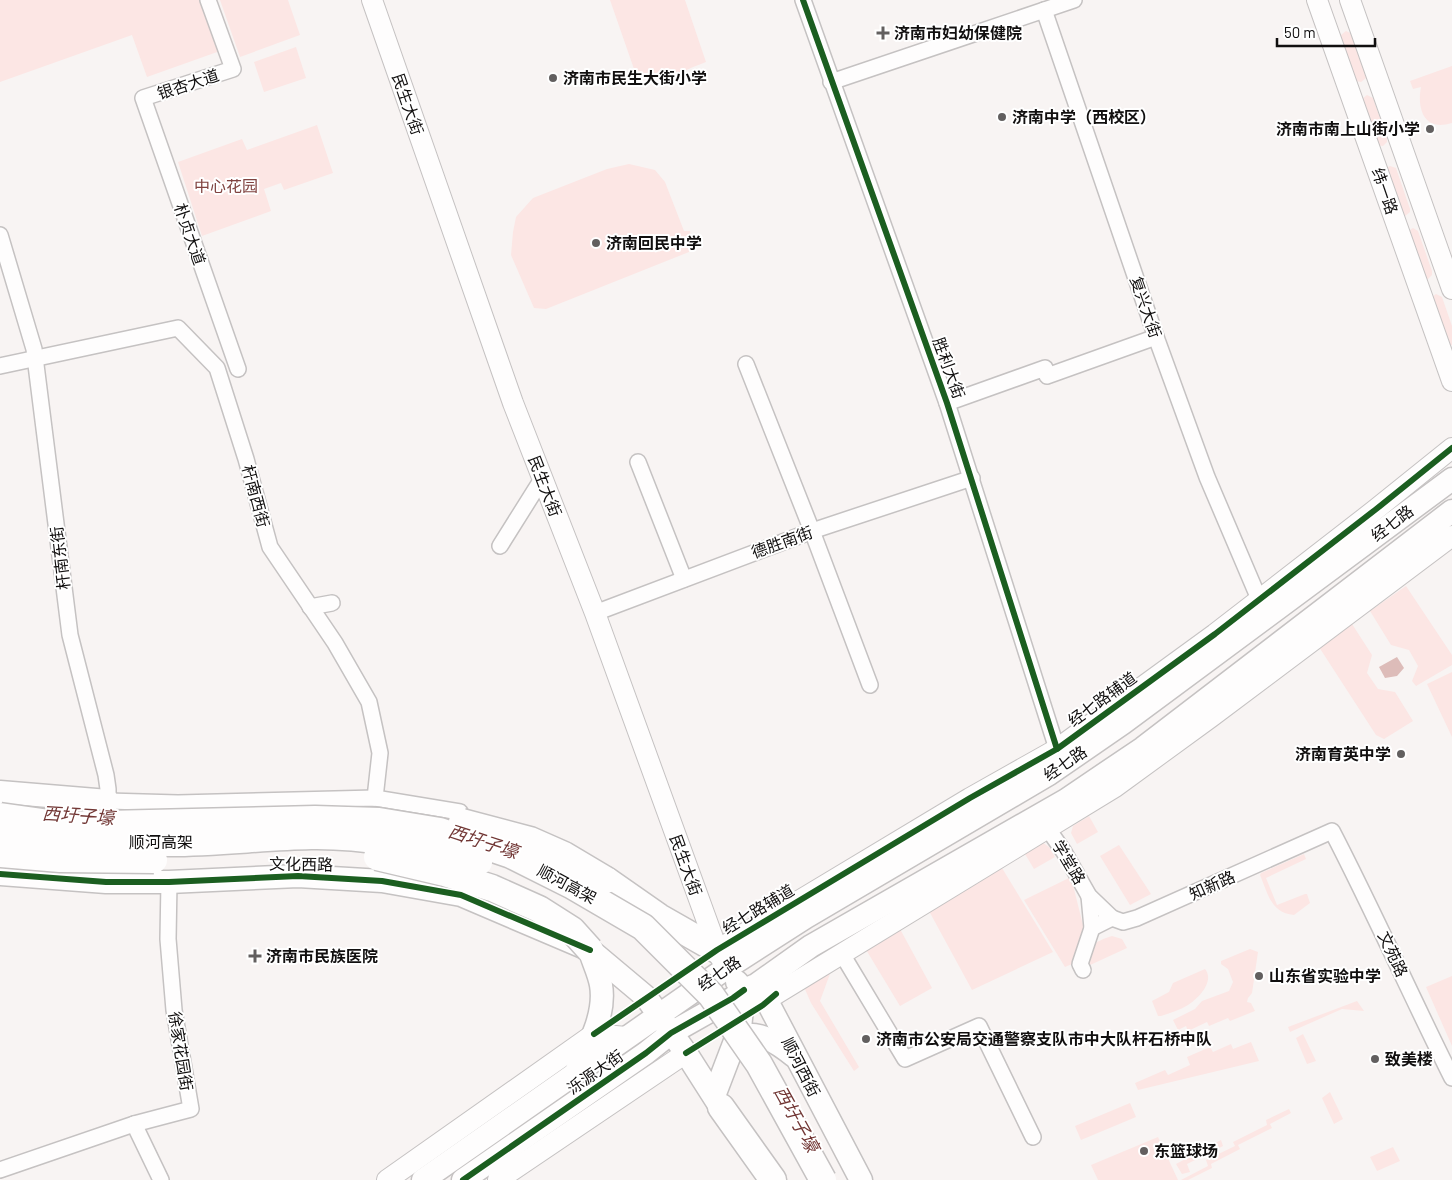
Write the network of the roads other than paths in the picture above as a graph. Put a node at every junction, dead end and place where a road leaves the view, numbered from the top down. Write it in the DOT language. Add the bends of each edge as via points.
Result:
graph roads {
  1 [pos="208,0"];
  2 [pos="372,0"];
  3 [pos="802,0"];
  4 [pos="1074,0"];
  5 [pos="1317,0"];
  6 [pos="1350,0"];
  7 [pos="1045,6"];
  8 [pos="831,82"];
  9 [pos="143,98"];
  10 [pos="0,235"];
  11 [pos="1452,289"];
  12 [pos="1156,337"];
  13 [pos="36,359"];
  14 [pos="746,364"];
  15 [pos="0,366"];
  16 [pos="238,369"];
  17 [pos="1452,381"];
  18 [pos="947,403"];
  19 [pos="1452,448"];
  20 [pos="638,462"];
  21 [pos="972,478"];
  22 [pos="542,479"];
  23 [pos="1452,479"];
  24 [pos="1452,511"];
  25 [pos="812,530"];
  26 [pos="1452,536"];
  27 [pos="500,546"];
  28 [pos="684,579"];
  29 [pos="1259,599"];
  30 [pos="332,603"];
  31 [pos="310,607"];
  32 [pos="595,613"];
  33 [pos="870,685"];
  34 [pos="1057,749"];
  35 [pos="0,792"];
  36 [pos="375,798"];
  37 [pos="108,801"];
  38 [pos="0,806"];
  39 [pos="460,812"];
  40 [pos="0,816"];
  41 [pos="1048,829"];
  42 [pos="1332,831"];
  43 [pos="0,835"];
  44 [pos="0,854"];
  45 [pos="0,874"];
  46 [pos="106,882"];
  47 [pos="169,882"];
  48 [pos="1089,896"];
  49 [pos="1112,918"];
  50 [pos="1092,928"];
  51 [pos="590,950"];
  52 [pos="842,954"];
  53 [pos="718,965"];
  54 [pos="1083,970"];
  55 [pos="665,1010"];
  56 [pos="745,1010"];
  57 [pos="680,1028"];
  58 [pos="594,1034"];
  59 [pos="626,1037"];
  60 [pos="686,1053"];
  61 [pos="798,1060"];
  62 [pos="759,1064"];
  63 [pos="576,1072"];
  64 [pos="1452,1078"];
  65 [pos="717,1101"];
  66 [pos="134,1124"];
  67 [pos="1033,1137"];
  68 [pos="0,1170"];
  69 [pos="161,1180"];
  70 [pos="387,1180"];
  71 [pos="423,1180"];
  72 [pos="463,1180"];
  73 [pos="498,1180"];
  74 [pos="762,1180"];
  75 [pos="772,1180"];
  76 [pos="804,1180"];
  77 [pos="823,1180"];
  78 [pos="836,1180"];
  79 [pos="861,1180"];
  1 -- 9 [label="street, 银杏大道" via="233,69"];
  2 -- 22 [label="street, 民生大街"];
  3 -- 8 [label="street, 胜利大街"];
  4 -- 7 [label="street"];
  5 -- 17 [label="street, 纬一路"];
  6 -- 11 [label="street, 纬一路"];
  7 -- 8 [label="street"];
  7 -- 12 [label="street, 复兴大街"];
  8 -- 18 [label="street, 胜利大街"];
  9 -- 16 [label="street, 朴贞大道"];
  10 -- 13 [label="street, 杆南东街"];
  12 -- 18 [label="street" via="1047,376 1045,368"];
  12 -- 29 [label="street, 复兴大街" via="1206,476"];
  13 -- 15 [label="street"];
  13 -- 31 [label="street, 杆南西街" via="178,328 217,368 270,547"];
  13 -- 37 [label="street, 杆南东街" via="70,634 106,775"];
  14 -- 25 [label="street"];
  18 -- 21 [label="street, 胜利大街"];
  19 -- 29 [label="street, 经七路辅道"];
  20 -- 28 [label="street"];
  21 -- 25 [label="street, 德胜南街"];
  21 -- 34 [label="street, 胜利大街"];
  22 -- 27 [label="street"];
  22 -- 32 [label="street, 民生大街"];
  23 -- 53 [label="main road, 经七路" via="1124,723 1049,774"];
  24 -- 56 [label="main road, 经七路" via="1143,748 1066,800 811,946"];
  25 -- 28 [label="street, 德胜南街"];
  25 -- 33 [label="street"];
  26 -- 41 [label="street" via="1115,787"];
  28 -- 32 [label="street, 德胜南街"];
  29 -- 34 [label="street, 经七路辅道"];
  30 -- 31 [label="street"];
  31 -- 36 [label="street, 杆南西街" via="369,702 380,752"];
  32 -- 53 [label="street, 民生大街"];
  34 -- 53 [label="street, 经七路辅道" via="970,798"];
  35 -- 37 [label="main road"];
  36 -- 37 [label="street" via="178,803"];
  36 -- 39 [label="street"];
  37 -- 46 [label="street, 杆南东街"];
  38 -- 53 [label="highway, bridge" via="177,810 241,804 349,803 438,816 530,840 564,855 658,917"];
  40 -- 62 [label="highway, 顺河高架, bridge" via="64,824 324,819 379,821 440,831 510,855 571,884 643,927 711,995"];
  41 -- 48 [label="street, 学堂路"];
  41 -- 52 [label="street"];
  42 -- 49 [label="street, 知新路" via="1138,918 1123,922"];
  42 -- 64 [label="street, 文苑路"];
  43 -- 76 [label="highway, 顺河高架, bridge" via="68,841 172,843 322,837 376,840 431,849 502,868 564,898 628,938 698,1004 743,1072"];
  44 -- 51 [label="highway, bridge" via="118,860 349,852 397,860 492,888 539,909 572,930"];
  45 -- 46 [label="main road, 文化西路"];
  46 -- 47 [label="main road, 文化西路"];
  47 -- 51 [label="main road, 文化西路" via="298,876 382,881 461,895"];
  47 -- 66 [label="street, 徐家花园街" via="168,939 174,1010 191,1109"];
  48 -- 49 [label="street, 学堂路"];
  48 -- 50 [label="street, 学堂路"];
  49 -- 50 [label="street, 知新路"];
  50 -- 54 [label="street, 学堂路" via="1080,964"];
  51 -- 55 [label="main road, 文化西路"];
  51 -- 58 [label="main road" via="601,985"];
  52 -- 56 [label="street"];
  52 -- 67 [label="street" via="905,1059 979,1026"];
  53 -- 55 [label="main road, 经七路"];
  53 -- 56 [label="main road, 顺河西街"];
  55 -- 57 [label="main road, 文化西路"];
  55 -- 59 [label="main road, 泺源大街"];
  56 -- 57 [label="main road, 泺源大街"];
  56 -- 61 [label="main road"];
  56 -- 61 [label="main road, 顺河西街" via="767,1001"];
  56 -- 65 [label="main road" via="725,1066"];
  57 -- 60 [label="main road, 文化西路"];
  57 -- 72 [label="main road, 泺源大街"];
  58 -- 59 [label="street"];
  58 -- 63 [label="main road"];
  58 -- 70 [label="street"];
  59 -- 63 [label="main road, 泺源大街"];
  60 -- 65 [label="main road, 文化西路"];
  60 -- 73 [label="street"];
  61 -- 79 [label="main road, 顺河西街"];
  62 -- 77 [label="highway, 顺河高架, bridge"];
  62 -- 78 [label="highway, bridge"];
  63 -- 71 [label="main road, 泺源大街"];
  65 -- 74 [label="main road, 文化西路"];
  65 -- 75 [label="highway"];
  66 -- 68 [label="street, 徐家花园街"];
  66 -- 69 [label="street"];
}
